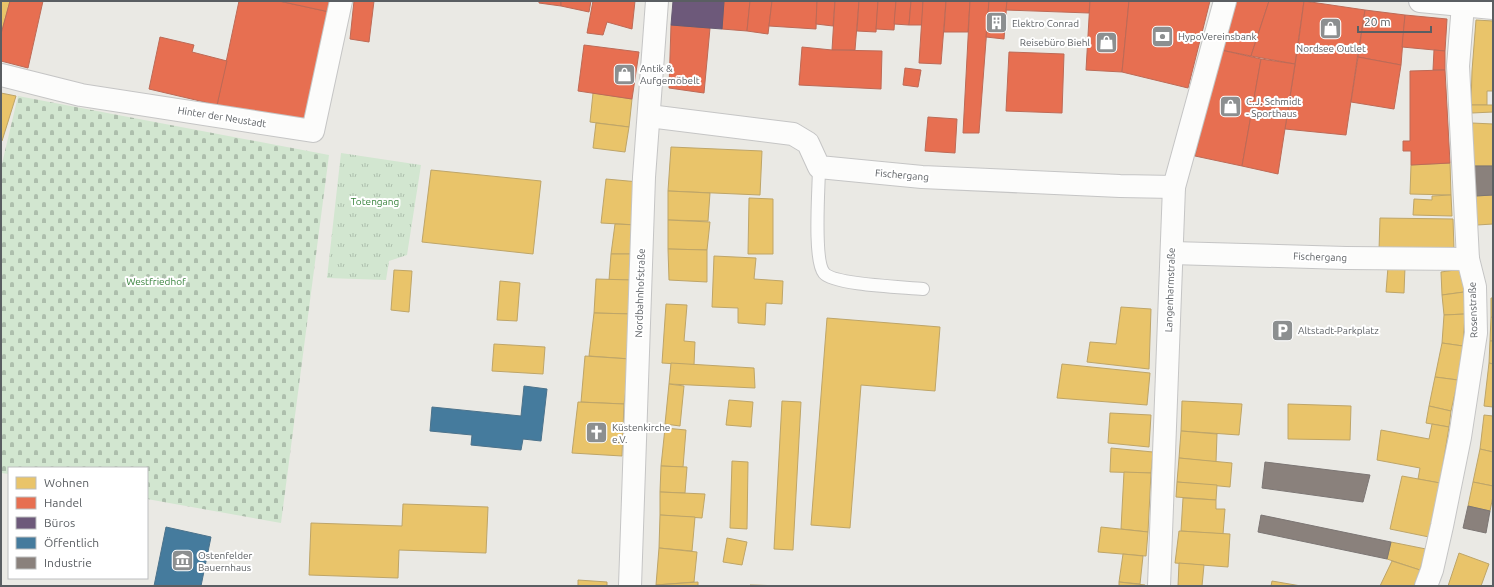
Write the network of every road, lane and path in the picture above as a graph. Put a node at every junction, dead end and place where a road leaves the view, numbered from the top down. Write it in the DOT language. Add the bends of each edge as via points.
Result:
graph roads {
  1 [pos="341,1"];
  2 [pos="657,1"];
  3 [pos="1225,1"];
  4 [pos="1420,1"];
  5 [pos="1463,5"];
  6 [pos="1493,8"];
  7 [pos="1,75"];
  8 [pos="649,116"];
  9 [pos="819,167"];
  10 [pos="1174,187"];
  11 [pos="1172,253"];
  12 [pos="1468,259"];
  13 [pos="923,289"];
  14 [pos="630,586"];
  15 [pos="1159,586"];
  16 [pos="1426,586"];
  1 -- 7 [label="street, Hinter der Neustadt" via="313,131 81,95"];
  2 -- 8 [label="street, Nordbahnhofstraße"];
  3 -- 10 [label="street, Langenharmstraße"];
  4 -- 5 [label="street"];
  5 -- 6 [label="street"];
  5 -- 12 [label="street, Rosenstraße" via="1458,66"];
  8 -- 9 [label="street" via="793,134 808,144"];
  8 -- 14 [label="street, Nordbahnhofstraße" via="644,177"];
  9 -- 10 [label="street, Fischergang" via="922,177"];
  9 -- 13 [label="lane" via="817,229 820,262 824,273 832,279"];
  10 -- 11 [label="street, Langenharmstraße"];
  11 -- 12 [label="street, Fischergang"];
  11 -- 15 [label="street, Langenharmstraße"];
  12 -- 16 [label="street, Rosenstraße" via="1475,287 1476,333 1460,437 1432,570"];
}
